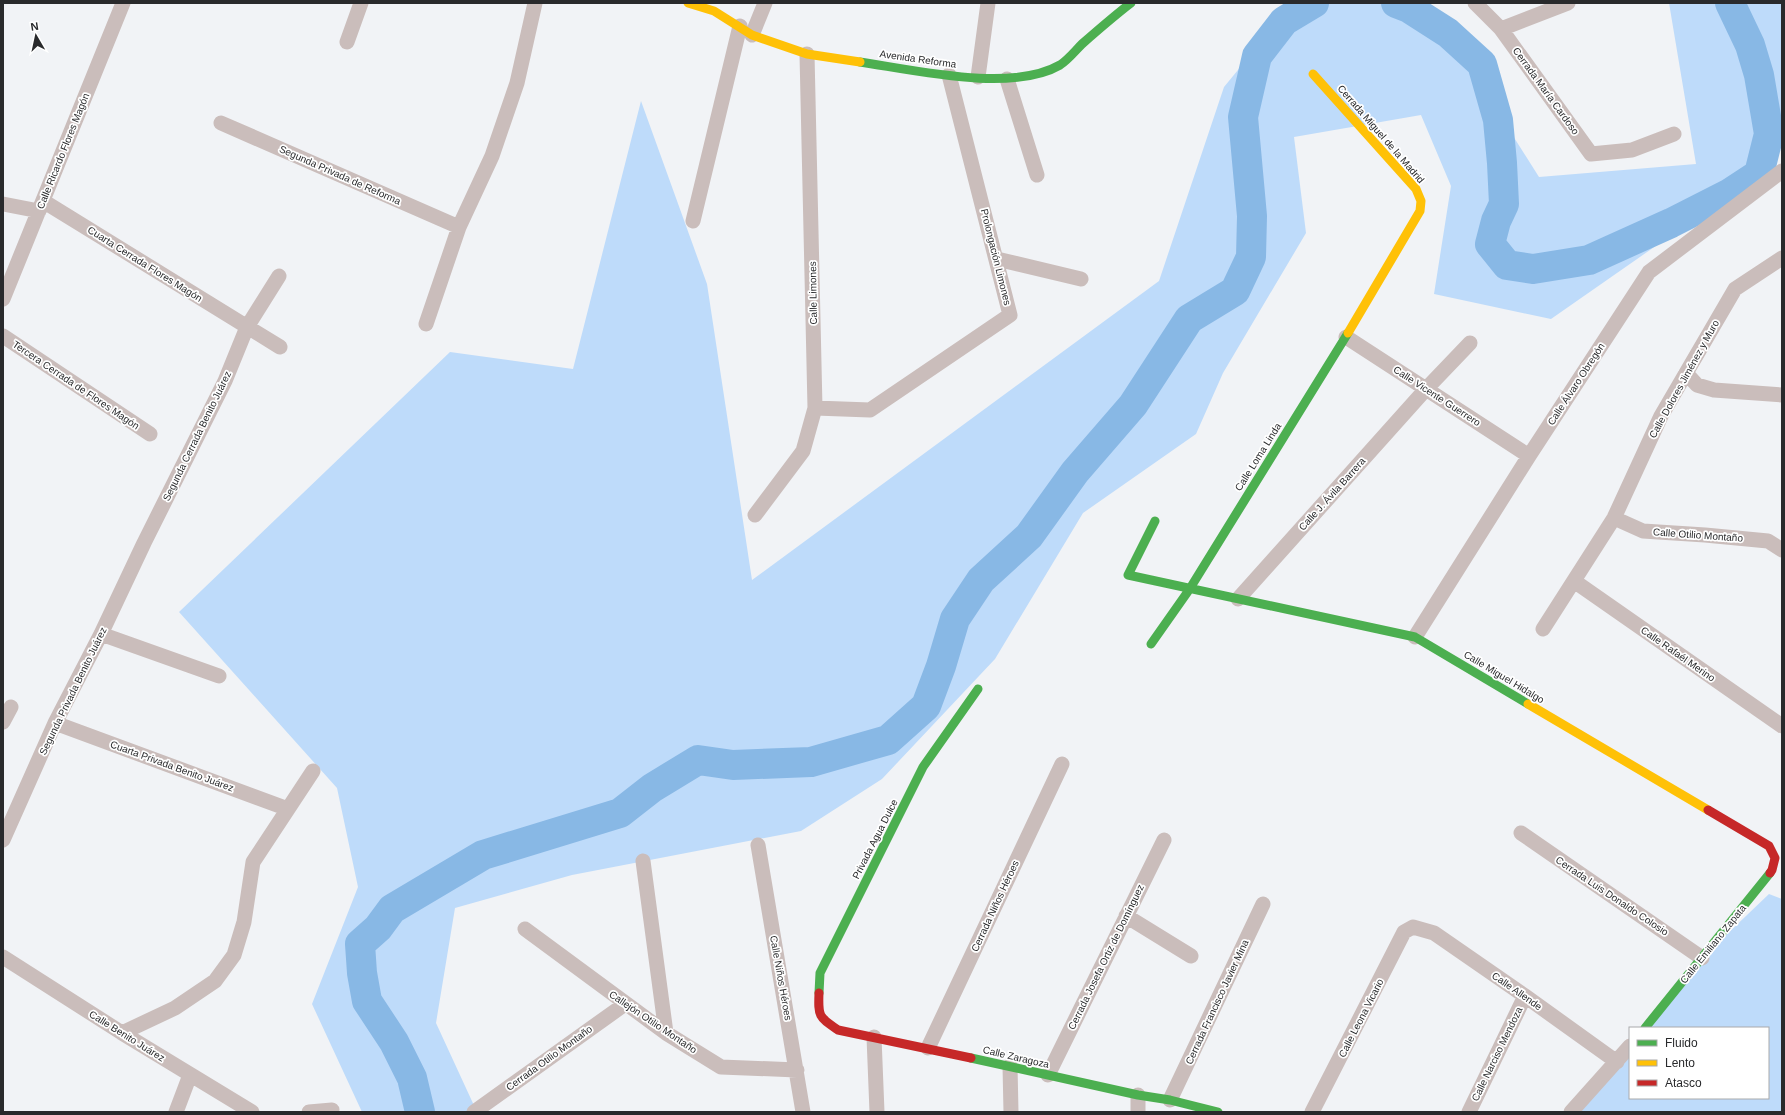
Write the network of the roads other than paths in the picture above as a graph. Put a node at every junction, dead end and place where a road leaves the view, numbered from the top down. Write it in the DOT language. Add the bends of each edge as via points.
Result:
graph roads {
  1 [pos="123,3"];
  2 [pos="361,3"];
  3 [pos="535,3"];
  4 [pos="688,3"];
  5 [pos="765,3"];
  6 [pos="988,3"];
  7 [pos="1131,3"];
  8 [pos="1474,3"];
  9 [pos="1568,3"];
  10 [pos="1114,10"];
  11 [pos="1501,29"];
  12 [pos="746,30"];
  13 [pos="347,42"];
  14 [pos="807,54"];
  15 [pos="1313,74"];
  16 [pos="949,75"];
  17 [pos="978,77"];
  18 [pos="1007,79"];
  19 [pos="221,123"];
  20 [pos="1674,134"];
  21 [pos="1782,171"];
  22 [pos="1037,174"];
  23 [pos="3,204"];
  24 [pos="41,206"];
  25 [pos="693,221"];
  26 [pos="459,227"];
  27 [pos="1782,258"];
  28 [pos="997,259"];
  29 [pos="279,276"];
  30 [pos="1081,279"];
  31 [pos="3,299"];
  32 [pos="426,324"];
  33 [pos="246,327"];
  34 [pos="3,336"];
  35 [pos="1346,337"];
  36 [pos="1470,343"];
  37 [pos="280,347"];
  38 [pos="1686,373"];
  39 [pos="1426,389"];
  40 [pos="1782,395"];
  41 [pos="816,408"];
  42 [pos="150,434"];
  43 [pos="1529,456"];
  44 [pos="755,514"];
  45 [pos="1614,518"];
  46 [pos="1155,521"];
  47 [pos="144,543"];
  48 [pos="1782,550"];
  49 [pos="1574,581"];
  50 [pos="1189,590"];
  51 [pos="1238,599"];
  52 [pos="1543,629"];
  53 [pos="101,634"];
  54 [pos="1416,637"];
  55 [pos="1151,644"];
  56 [pos="219,676"];
  57 [pos="978,689"];
  58 [pos="11,707"];
  59 [pos="3,722"];
  60 [pos="56,723"];
  61 [pos="1782,726"];
  62 [pos="1062,764"];
  63 [pos="314,771"];
  64 [pos="288,809"];
  65 [pos="1521,833"];
  66 [pos="3,840"];
  67 [pos="1164,840"];
  68 [pos="758,845"];
  69 [pos="1775,858"];
  70 [pos="642,861"];
  71 [pos="1263,904"];
  72 [pos="1126,916"];
  73 [pos="1413,927"];
  74 [pos="525,929"];
  75 [pos="1191,956"];
  76 [pos="3,957"];
  77 [pos="1702,958"];
  78 [pos="1525,996"];
  79 [pos="625,1004"];
  80 [pos="818,1010"];
  81 [pos="1646,1027"];
  82 [pos="122,1033"];
  83 [pos="666,1033"];
  84 [pos="874,1037"];
  85 [pos="1629,1047"];
  86 [pos="928,1048"];
  87 [pos="1617,1062"];
  88 [pos="1010,1066"];
  89 [pos="797,1070"];
  90 [pos="190,1075"];
  91 [pos="1048,1075"];
  92 [pos="1138,1095"];
  93 [pos="1170,1100"];
  94 [pos="332,1110"];
  95 [pos="176,1112"];
  96 [pos="252,1112"];
  97 [pos="309,1112"];
  98 [pos="474,1112"];
  99 [pos="803,1112"];
  100 [pos="877,1112"];
  101 [pos="1011,1112"];
  102 [pos="1138,1112"];
  103 [pos="1218,1112"];
  104 [pos="1312,1112"];
  105 [pos="1469,1112"];
  106 [pos="1571,1112"];
  1 -- 24 [label="street, Calle Ricardo Flores Magón"];
  2 -- 13 [label="street"];
  3 -- 26 [label="street" via="518,83 492,156"];
  4 -- 12 [label="street, Avenida Reforma" via="714,11"];
  5 -- 12 [label="street"];
  6 -- 17 [label="street"];
  7 -- 10 [label="street, Avenida Reforma"];
  8 -- 11 [label="street, Cerrada María Cardoso"];
  9 -- 11 [label="street"];
  10 -- 18 [label="street, Avenida Reforma" via="1061,64 1040,74"];
  11 -- 20 [label="street, Cerrada María Cardoso" via="1591,154 1632,150"];
  12 -- 14 [label="street, Avenida Reforma"];
  12 -- 25 [label="street"];
  14 -- 16 [label="street, Avenida Reforma"];
  14 -- 41 [label="street, Calle Limones"];
  15 -- 35 [label="street, Cerrada Miguel de la Madrid" via="1416,189 1421,201 1420,211"];
  16 -- 17 [label="street, Avenida Reforma"];
  16 -- 28 [label="street, Prolongación Limones"];
  17 -- 18 [label="street, Avenida Reforma"];
  18 -- 22 [label="street"];
  19 -- 26 [label="street, Segunda Privada de Reforma"];
  21 -- 43 [label="street, Calle Álvaro Obregón" via="1649,272"];
  23 -- 24 [label="street"];
  24 -- 31 [label="street, Calle Ricardo Flores Magón"];
  24 -- 33 [label="street, Cuarta Cerrada Flores Magón"];
  26 -- 32 [label="street"];
  27 -- 38 [label="street, Calle Dolores Jiménez y Muro" via="1735,289"];
  28 -- 30 [label="street"];
  28 -- 41 [label="street, Prolongación Limones" via="1010,315 870,410"];
  29 -- 33 [label="street"];
  33 -- 37 [label="street, Cuarta Cerrada Flores Magón"];
  33 -- 47 [label="street, Segunda Cerrada Benito Juárez" via="225,381"];
  34 -- 42 [label="street, Tercera Cerrada de Flores Magón"];
  35 -- 39 [label="street, Calle Vicente Guerrero"];
  35 -- 50 [label="street, Calle Loma Linda"];
  36 -- 39 [label="street, Calle J. Ávila Barrera"];
  38 -- 40 [label="street" via="1697,385 1714,390"];
  38 -- 45 [label="street, Calle Dolores Jiménez y Muro" via="1661,416"];
  39 -- 43 [label="street, Calle Vicente Guerrero"];
  39 -- 51 [label="street, Calle J. Ávila Barrera"];
  41 -- 44 [label="street, Calle Limones" via="803,451"];
  43 -- 54 [label="street, Calle Álvaro Obregón"];
  45 -- 48 [label="street, Calle Otilio Montaño" via="1643,531 1768,541"];
  45 -- 49 [label="street, Calle Dolores Jiménez y Muro"];
  46 -- 50 [label="street, Calle Miguel Hidalgo" via="1128,575"];
  47 -- 53 [label="street, Segunda Privada Benito Juárez"];
  49 -- 52 [label="street, Calle Dolores Jiménez y Muro"];
  49 -- 61 [label="street, Calle Rafaél Merino"];
  50 -- 51 [label="street, Calle Miguel Hidalgo"];
  50 -- 55 [label="street, Calle Loma Linda"];
  51 -- 54 [label="street, Calle Miguel Hidalgo"];
  53 -- 56 [label="street"];
  53 -- 60 [label="street, Segunda Privada Benito Juárez"];
  54 -- 69 [label="street, Calle Miguel Hidalgo" via="1769,846"];
  57 -- 80 [label="street, Privada Agua Dulce" via="923,767 820,973"];
  58 -- 59 [label="street"];
  60 -- 64 [label="street, Cuarta Privada Benito Juárez"];
  60 -- 66 [label="street, Segunda Privada Benito Juárez"];
  62 -- 86 [label="street, Cerrada Niños Héroes"];
  63 -- 64 [label="street"];
  64 -- 82 [label="street" via="253,862 244,922 234,955 215,981 175,1008"];
  65 -- 77 [label="street, Cerrada Luis Donaldo Colosio"];
  67 -- 72 [label="street, Cerrada Josefa Ortiz de Domínguez"];
  68 -- 89 [label="street, Calle Niños Héroes"];
  69 -- 77 [label="street, Calle Emiliano Zapata" via="1772,870"];
  70 -- 83 [label="street"];
  71 -- 93 [label="street, Cerrada Francisco Javier Mina"];
  72 -- 75 [label="street"];
  72 -- 91 [label="street, Cerrada Josefa Ortiz de Domínguez"];
  73 -- 78 [label="street, Calle Allende" via="1434,933"];
  73 -- 104 [label="street, Calle Leona Vicario" via="1404,932"];
  74 -- 79 [label="street, Callejón Otilio Montaño"];
  76 -- 82 [label="street, Calle Benito Juárez"];
  77 -- 81 [label="street, Calle Emiliano Zapata"];
  78 -- 87 [label="street, Calle Allende"];
  78 -- 105 [label="street, Calle Narciso Mendoza"];
  79 -- 83 [label="street, Callejón Otilio Montaño"];
  79 -- 98 [label="street, Cerrada Otilio Montaño"];
  80 -- 84 [label="street, Calle Zaragoza" via="822,1018 838,1030"];
  82 -- 90 [label="street, Calle Benito Juárez"];
  83 -- 89 [label="street, Callejón Otilio Montaño" via="721,1067"];
  84 -- 86 [label="street, Calle Zaragoza"];
  84 -- 100 [label="street"];
  85 -- 87 [label="street"];
  86 -- 88 [label="street, Calle Zaragoza"];
  87 -- 106 [label="street"];
  88 -- 91 [label="street, Calle Zaragoza"];
  88 -- 101 [label="street"];
  89 -- 99 [label="street, Calle Niños Héroes"];
  90 -- 95 [label="street"];
  90 -- 96 [label="street, Calle Benito Juárez"];
  91 -- 92 [label="street, Calle Zaragoza"];
  92 -- 93 [label="street, Calle Zaragoza"];
  92 -- 102 [label="street"];
  93 -- 103 [label="street, Calle Zaragoza"];
  94 -- 97 [label="street"];
}
